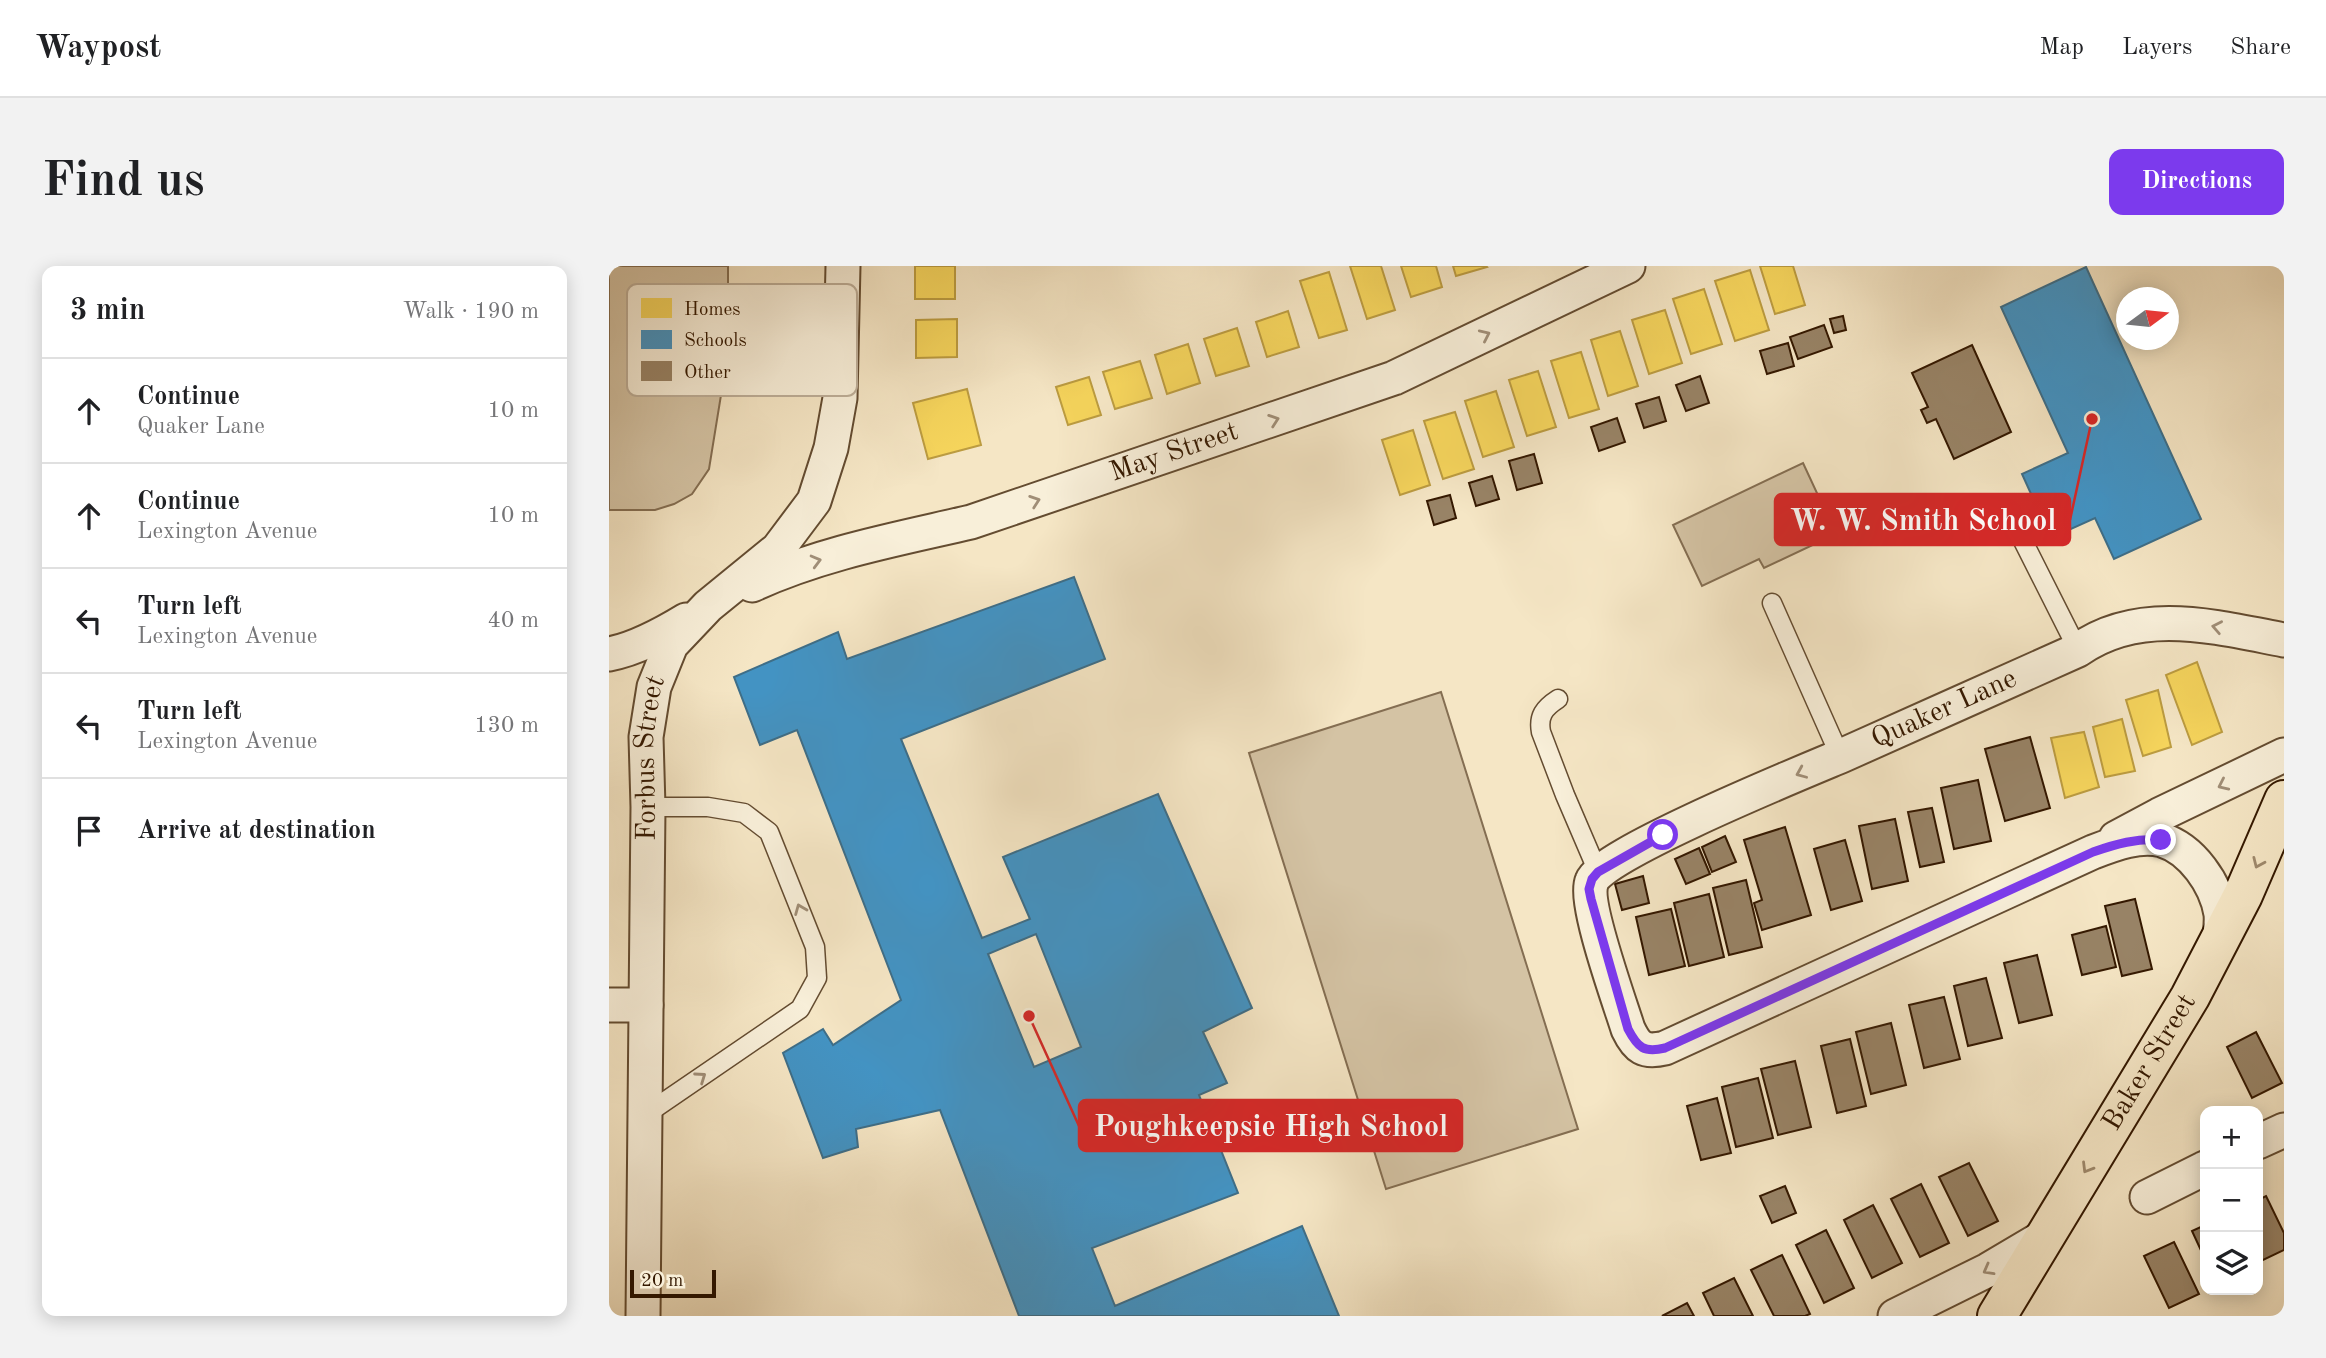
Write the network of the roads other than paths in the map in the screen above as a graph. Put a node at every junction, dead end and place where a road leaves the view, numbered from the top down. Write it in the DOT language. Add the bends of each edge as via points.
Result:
graph roads {
  1 [pos="843,266"];
  2 [pos="1628,266"];
  3 [pos="843,284"];
  4 [pos="840,396"];
  5 [pos="1980,509"];
  6 [pos="1772,603"];
  7 [pos="708,606"];
  8 [pos="2284,640"];
  9 [pos="2078,650"];
  10 [pos="609,654"];
  11 [pos="1558,699"];
  12 [pos="2284,755"];
  13 [pos="1840,756"];
  14 [pos="2284,800"];
  15 [pos="648,807"];
  16 [pos="2093,852"];
  17 [pos="1608,866"];
  18 [pos="2218,946"];
  19 [pos="609,1005"];
  20 [pos="646,1005"];
  21 [pos="645,1115"];
  22 [pos="2284,1130"];
  23 [pos="2263,1140"];
  24 [pos="2203,1169"];
  25 [pos="2147,1196"];
  26 [pos="2047,1235"];
  27 [pos="643,1316"];
  28 [pos="1895,1316"];
  29 [pos="1997,1316"];
  1 -- 3 [label="street, Forbus Street"];
  7 -- 2 [label="street, May Street, one-way" via="787,569 971,522 1394,378"];
  4 -- 7 [label="street, Forbus Street" via="831,449 814,501 778,549"];
  5 -- 9 [label="lane" via="1993,508 2015,525"];
  6 -- 13 [label="lane"];
  7 -- 10 [label="street" via="665,634"];
  7 -- 15 [label="street, Forbus Street" via="670,645 654,687 646,737"];
  8 -- 9 [label="street, Quaker Lane, one-way" via="2201,624 2158,622 2119,630"];
  9 -- 13 [label="street, Quaker Lane"];
  11 -- 17 [label="lane" via="1542,713 1541,732 1565,795"];
  12 -- 16 [label="street, one-way" via="2158,815"];
  13 -- 17 [label="street, Quaker Lane, one-way" via="1706,814"];
  14 -- 18 [label="highway, Baker Street, one-way"];
  15 -- 20 [label="street, Forbus Street"];
  21 -- 15 [label="lane, one-way" via="800,1009 817,978 815,947 769,832 744,813 708,807"];
  16 -- 17 [label="street" via="1653,1051 1642,1048 1628,1029 1591,899 1592,879"];
  16 -- 18 [label="street" via="2144,838 2178,847 2202,870 2217,898 2221,914"];
  18 -- 26 [label="highway, Baker Street, one-way"];
  19 -- 20 [label="street"];
  20 -- 21 [label="street, Forbus Street"];
  21 -- 27 [label="street, Forbus Street"];
  22 -- 23 [label="street"];
  24 -- 25 [label="street"];
  26 -- 28 [label="street, one-way"];
  26 -- 29 [label="highway, Baker Street"];
}
